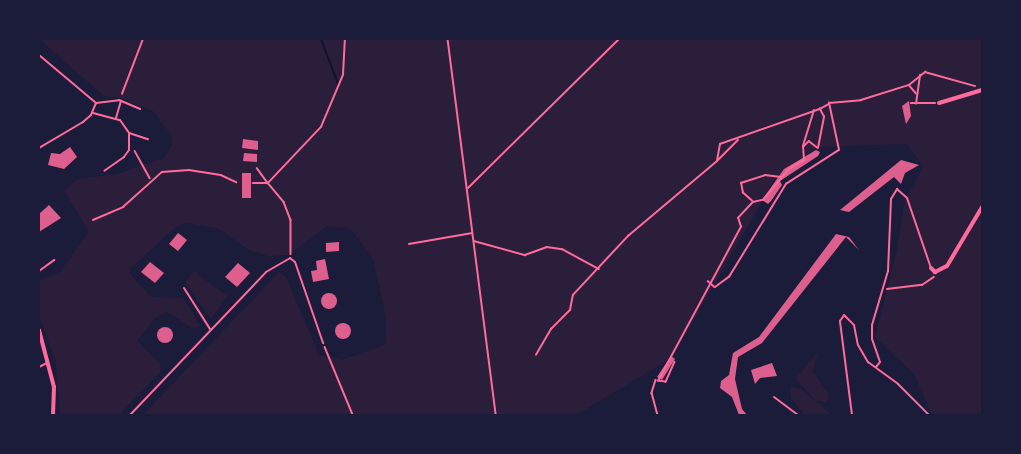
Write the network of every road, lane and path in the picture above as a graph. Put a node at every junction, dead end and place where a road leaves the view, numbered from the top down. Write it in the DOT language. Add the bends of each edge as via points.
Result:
graph roads {
  1 [pos="143,39"];
  2 [pos="345,39"];
  3 [pos="448,39"];
  4 [pos="619,39"];
  5 [pos="39,55"];
  6 [pos="920,74"];
  7 [pos="909,85"];
  8 [pos="982,89"];
  9 [pos="916,93"];
  10 [pos="121,101"];
  11 [pos="939,102"];
  12 [pos="96,103"];
  13 [pos="829,103"];
  14 [pos="911,104"];
  15 [pos="916,104"];
  16 [pos="140,109"];
  17 [pos="820,109"];
  18 [pos="815,110"];
  19 [pos="93,113"];
  20 [pos="116,118"];
  21 [pos="129,133"];
  22 [pos="130,139"];
  23 [pos="148,140"];
  24 [pos="739,140"];
  25 [pos="803,147"];
  26 [pos="39,148"];
  27 [pos="717,160"];
  28 [pos="257,168"];
  29 [pos="104,171"];
  30 [pos="782,177"];
  31 [pos="151,179"];
  32 [pos="236,182"];
  33 [pos="253,183"];
  34 [pos="268,183"];
  35 [pos="468,188"];
  36 [pos="762,200"];
  37 [pos="753,202"];
  38 [pos="982,207"];
  39 [pos="768,208"];
  40 [pos="93,220"];
  41 [pos="473,233"];
  42 [pos="474,241"];
  43 [pos="409,244"];
  44 [pos="290,258"];
  45 [pos="54,260"];
  46 [pos="931,268"];
  47 [pos="600,270"];
  48 [pos="39,271"];
  49 [pos="938,271"];
  50 [pos="708,281"];
  51 [pos="184,288"];
  52 [pos="883,289"];
  53 [pos="210,329"];
  54 [pos="39,330"];
  55 [pos="323,343"];
  56 [pos="536,355"];
  57 [pos="675,362"];
  58 [pos="49,363"];
  59 [pos="39,367"];
  60 [pos="876,367"];
  61 [pos="656,379"];
  62 [pos="774,397"];
  63 [pos="53,415"];
  64 [pos="130,415"];
  65 [pos="353,415"];
  66 [pos="496,415"];
  67 [pos="658,415"];
  68 [pos="798,415"];
  69 [pos="852,415"];
  70 [pos="929,415"];
  1 -- 10 [label="path"];
  2 -- 34 [label="path" via="342,75 321,127"];
  3 -- 35 [label="path"];
  4 -- 35 [label="path"];
  5 -- 12 [label="lane" via="89,93"];
  6 -- 7 [label="path"];
  6 -- 8 [label="path" via="929,72"];
  6 -- 9 [label="path"];
  7 -- 9 [label="path"];
  7 -- 13 [label="path" via="861,100"];
  8 -- 11 [label="street"];
  9 -- 15 [label="path"];
  10 -- 12 [label="lane"];
  10 -- 16 [label="lane"];
  10 -- 20 [label="lane"];
  11 -- 15 [label="path"];
  12 -- 19 [label="lane"];
  13 -- 17 [label="path"];
  13 -- 39 [label="path" via="839,150 786,184"];
  14 -- 15 [label="path"];
  17 -- 18 [label="path"];
  17 -- 25 [label="path" via="824,117 818,148 811,140"];
  18 -- 24 [label="path"];
  18 -- 25 [label="path"];
  19 -- 20 [label="lane"];
  19 -- 26 [label="lane"];
  20 -- 21 [label="lane"];
  21 -- 22 [label="lane"];
  21 -- 23 [label="lane"];
  22 -- 29 [label="lane" via="124,157"];
  22 -- 31 [label="path"];
  24 -- 27 [label="path"];
  24 -- 27 [label="path" via="720,144"];
  25 -- 30 [label="path" via="804,160"];
  27 -- 47 [label="path" via="628,236"];
  28 -- 34 [label="path"];
  30 -- 36 [label="path"];
  30 -- 37 [label="path" via="765,176 741,183 743,193"];
  31 -- 32 [label="path" via="162,172 189,170 221,175"];
  31 -- 40 [label="path" via="123,207"];
  33 -- 34 [label="path"];
  34 -- 44 [label="path" via="284,202 291,220 294,243"];
  35 -- 41 [label="path"];
  36 -- 37 [label="path"];
  36 -- 39 [label="path"];
  37 -- 50 [label="path" via="738,218 741,227"];
  38 -- 49 [label="street" via="955,256"];
  39 -- 50 [label="path" via="729,278 715,287"];
  41 -- 42 [label="path"];
  41 -- 43 [label="path"];
  42 -- 47 [label="path" via="525,255 547,247 562,249"];
  42 -- 66 [label="path"];
  44 -- 53 [label="lane" via="267,272"];
  44 -- 55 [label="lane" via="296,262"];
  45 -- 48 [label="lane"];
  46 -- 49 [label="street"];
  46 -- 52 [label="lane" via="907,198 897,189 891,199 893,219"];
  47 -- 56 [label="path" via="573,295 570,310 551,329"];
  49 -- 52 [label="path" via="922,285"];
  50 -- 61 [label="path" via="672,356"];
  51 -- 53 [label="lane"];
  52 -- 60 [label="lane" via="872,332 880,362"];
  53 -- 64 [label="lane"];
  54 -- 58 [label="street"];
  55 -- 65 [label="path"];
  57 -- 61 [label="path" via="666,382"];
  58 -- 59 [label="lane"];
  58 -- 63 [label="street" via="54,387"];
  60 -- 69 [label="lane" via="861,352 854,326 844,315 840,321"];
  60 -- 70 [label="lane"];
  61 -- 67 [label="path" via="652,393"];
  62 -- 68 [label="lane"];
}
